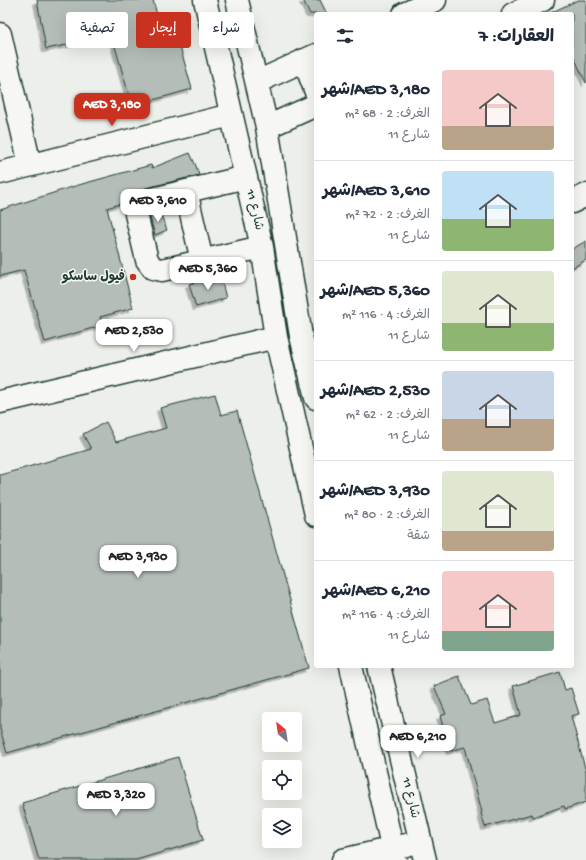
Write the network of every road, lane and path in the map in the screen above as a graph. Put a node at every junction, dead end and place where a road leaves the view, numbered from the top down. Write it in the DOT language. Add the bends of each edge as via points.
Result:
graph roads {
  1 [pos="205,0"];
  2 [pos="237,0"];
  3 [pos="434,0"];
  4 [pos="543,0"];
  5 [pos="408,12"];
  6 [pos="517,12"];
  7 [pos="0,34"];
  8 [pos="310,58"];
  9 [pos="314,81"];
  10 [pos="257,82"];
  11 [pos="314,106"];
  12 [pos="231,115"];
  13 [pos="267,128"];
  14 [pos="30,166"];
  15 [pos="0,173"];
  16 [pos="246,177"];
  17 [pos="186,191"];
  18 [pos="586,195"];
  19 [pos="574,201"];
  20 [pos="262,247"];
  21 [pos="202,261"];
  22 [pos="309,332"];
  23 [pos="276,337"];
  24 [pos="314,379"];
  25 [pos="0,402"];
  26 [pos="314,506"];
  27 [pos="350,668"];
  28 [pos="379,668"];
  29 [pos="423,851"];
  30 [pos="393,854"];
  31 [pos="343,860"];
  1 -- 12 [label="street, شارع 11"];
  2 -- 10 [label="street, شارع 11"];
  3 -- 5 [label="street"];
  4 -- 6 [label="street"];
  7 -- 14 [label="street"];
  8 -- 9 [label="street"];
  8 -- 10 [label="street"];
  10 -- 13 [label="street, شارع 11"];
  11 -- 13 [label="street"];
  12 -- 14 [label="street"];
  12 -- 16 [label="street, شارع 11"];
  13 -- 22 [label="street, شارع 11"];
  14 -- 15 [label="street"];
  16 -- 17 [label="street"];
  16 -- 20 [label="street, شارع 11"];
  17 -- 21 [label="street"];
  17 -- 21 [label="street" via="149,200 138,206 136,214 147,260 153,268 162,270"];
  18 -- 19 [label="street"];
  20 -- 21 [label="street"];
  20 -- 23 [label="street, شارع 11"];
  22 -- 24 [label="street, شارع 11"];
  23 -- 25 [label="street"];
  23 -- 26 [label="street, شارع 11"];
  27 -- 30 [label="street"];
  28 -- 29 [label="street, شارع 11"];
  29 -- 30 [label="street"];
  30 -- 31 [label="street"];
}
